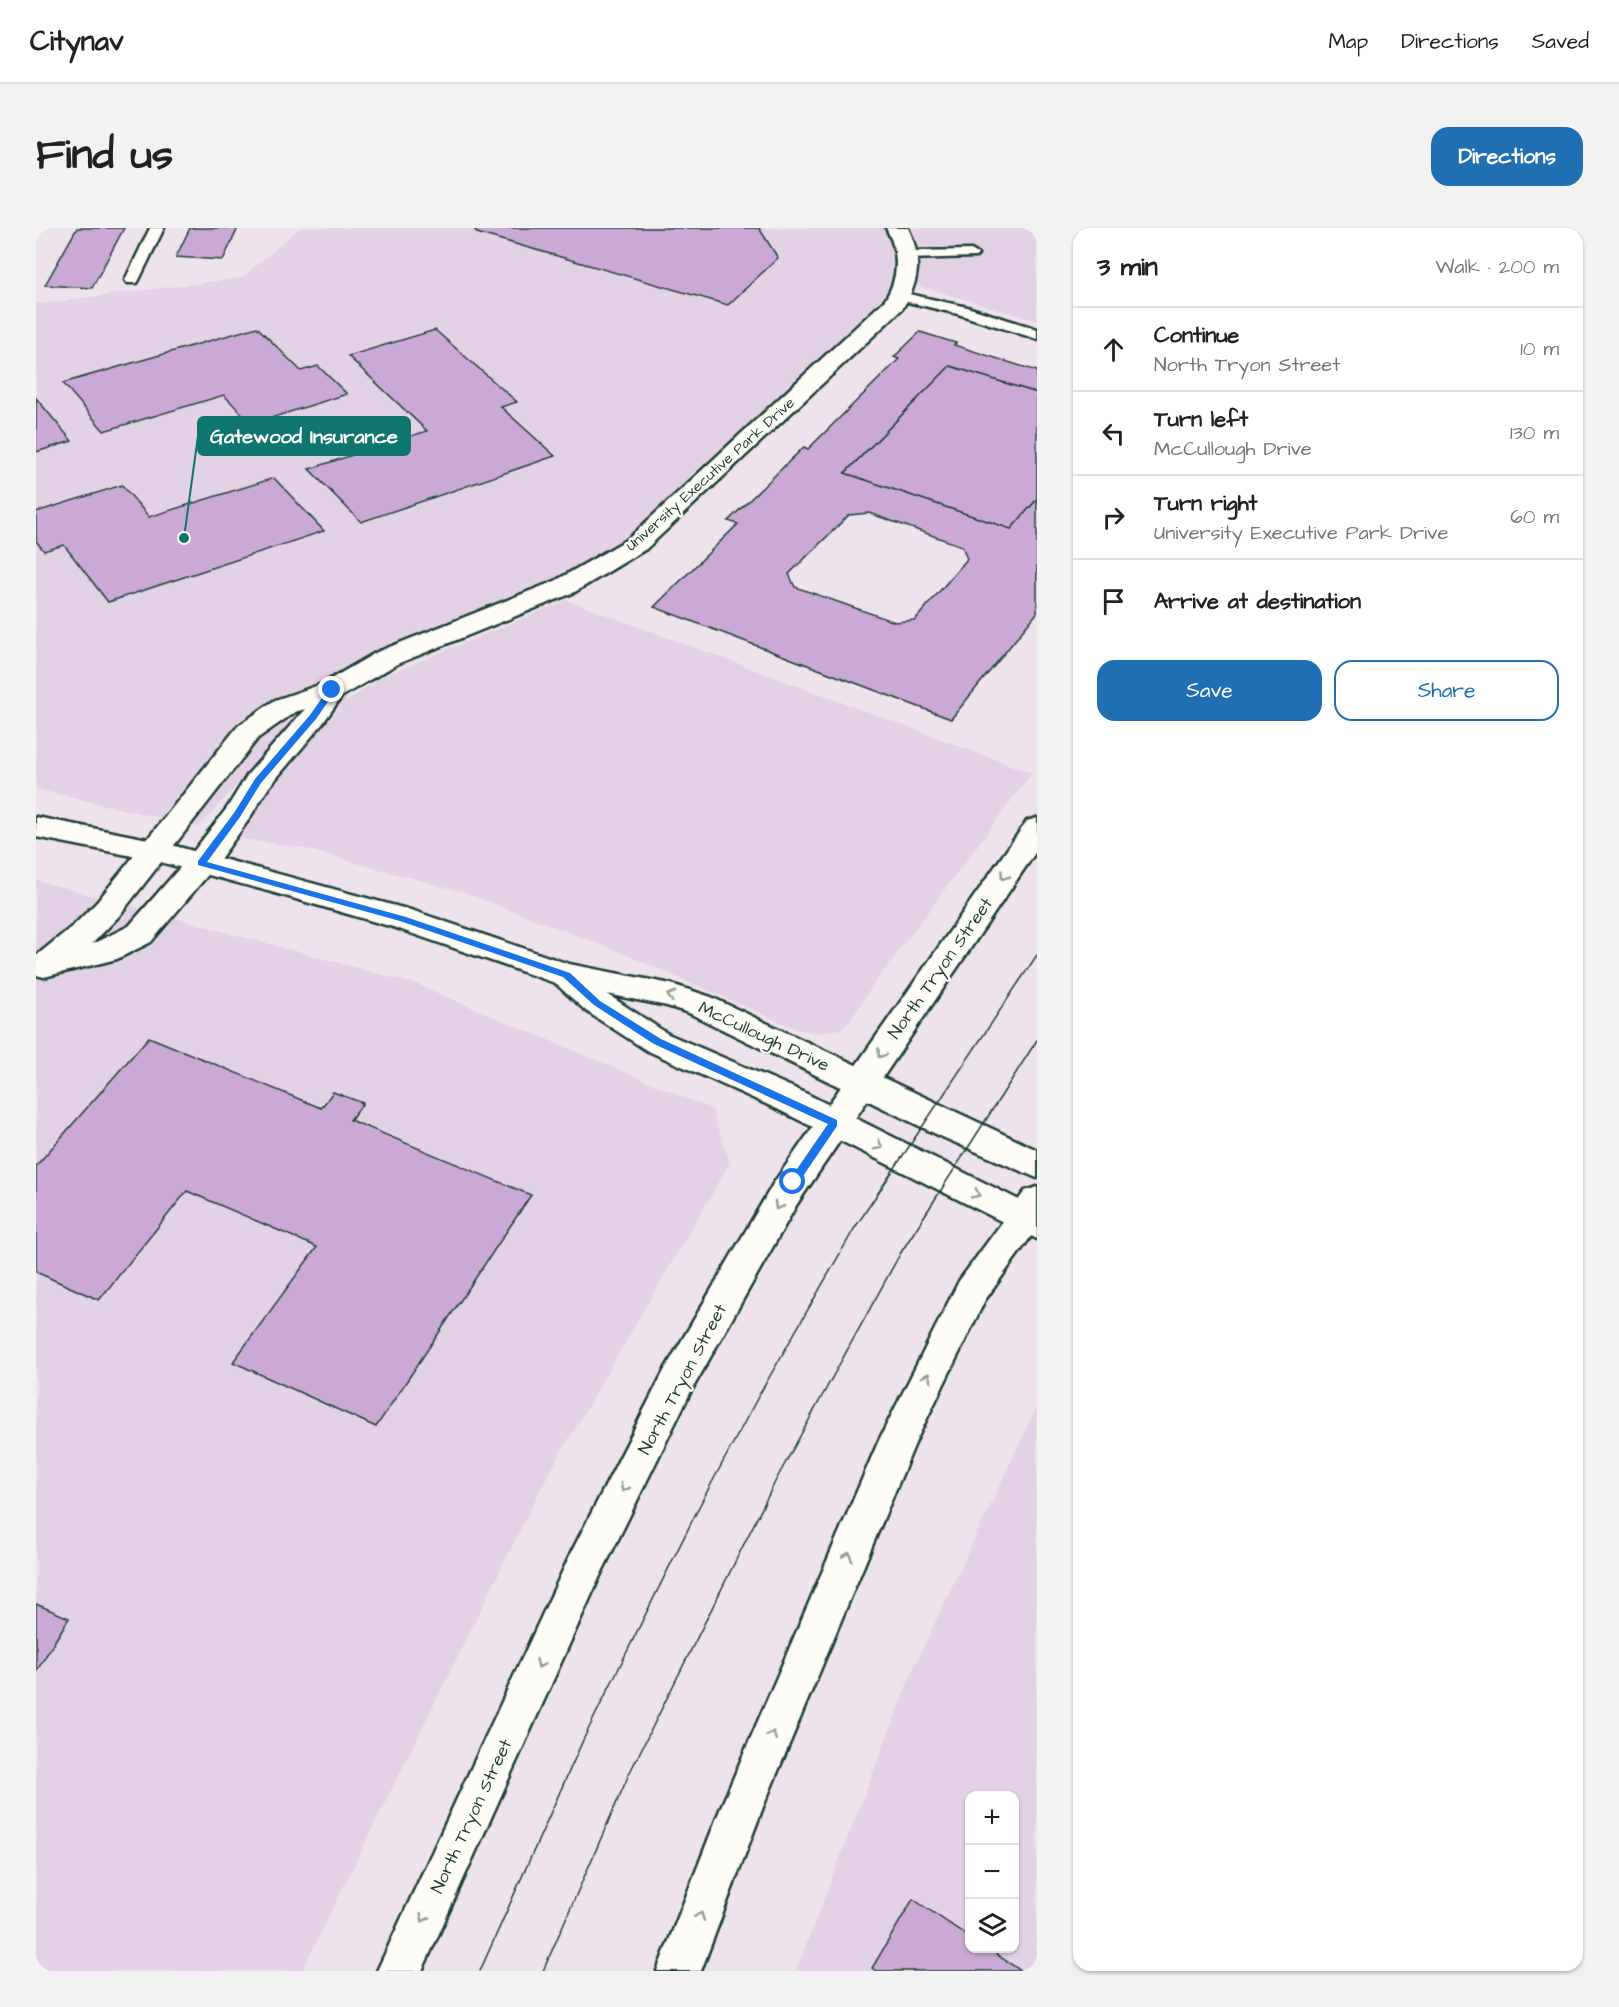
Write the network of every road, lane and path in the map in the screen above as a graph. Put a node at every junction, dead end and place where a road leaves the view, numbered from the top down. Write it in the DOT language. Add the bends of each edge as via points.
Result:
graph roads {
  1 [pos="157,228"];
  2 [pos="897,228"];
  3 [pos="971,254"];
  4 [pos="908,255"];
  5 [pos="132,280"];
  6 [pos="900,296"];
  7 [pos="1037,334"];
  8 [pos="332,690"];
  9 [pos="36,827"];
  10 [pos="1037,828"];
  11 [pos="153,850"];
  12 [pos="201,863"];
  13 [pos="40,968"];
  14 [pos="566,975"];
  15 [pos="861,1082"];
  16 [pos="834,1123"];
  17 [pos="1037,1165"];
  18 [pos="1032,1215"];
  19 [pos="399,1971"];
  20 [pos="679,1971"];
  1 -- 5 [label="lane"];
  2 -- 4 [label="street, University Executive Park Drive"];
  3 -- 4 [label="lane"];
  4 -- 6 [label="street, University Executive Park Drive" via="907,278"];
  6 -- 7 [label="lane" via="962,310"];
  6 -- 8 [label="street, University Executive Park Drive" via="877,322 637,544 564,587 387,658"];
  8 -- 11 [label="street, University Executive Park Drive" via="285,706 248,732"];
  8 -- 12 [label="street, University Executive Park Drive" via="258,781"];
  9 -- 11 [label="street, McCullough Drive"];
  10 -- 15 [label="street, North Tryon Street, one-way"];
  11 -- 12 [label="street, McCullough Drive"];
  11 -- 13 [label="street, University Executive Park Drive" via="97,921"];
  12 -- 13 [label="street, University Executive Park Drive" via="165,908 130,942"];
  12 -- 14 [label="street, McCullough Drive" via="402,919"];
  15 -- 14 [label="street, McCullough Drive, one-way" via="671,995"];
  14 -- 16 [label="street, McCullough Drive" via="597,1003 657,1042"];
  15 -- 16 [label="street, North Tryon Street"];
  15 -- 17 [label="street, McCullough Drive"];
  16 -- 18 [label="street, McCullough Drive, one-way"];
  16 -- 19 [label="street, North Tryon Street, one-way" via="785,1194 677,1382 585,1566"];
  20 -- 18 [label="street, one-way" via="751,1786 898,1440 972,1292"];
}
